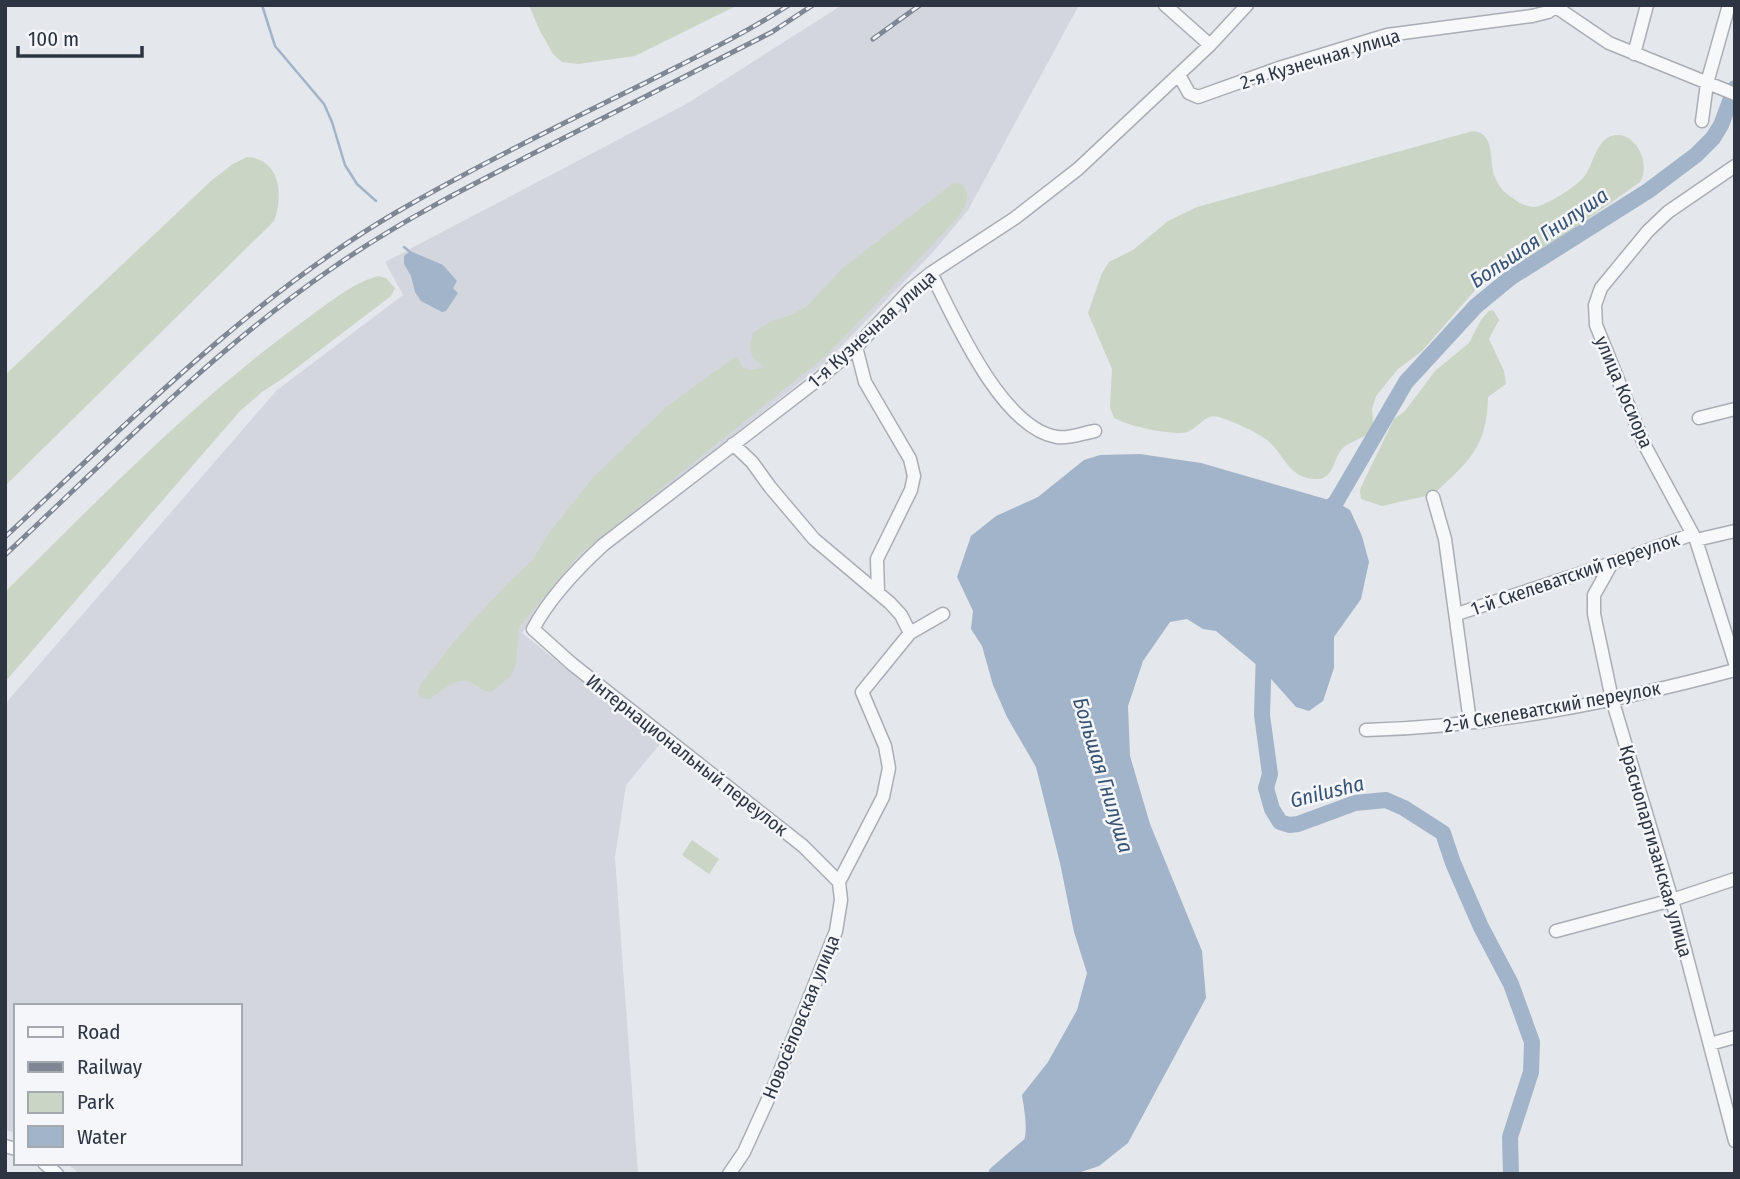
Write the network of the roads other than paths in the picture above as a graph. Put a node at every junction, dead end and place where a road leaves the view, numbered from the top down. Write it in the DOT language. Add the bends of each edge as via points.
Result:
graph roads {
  1 [pos="1166,5"];
  2 [pos="1247,5"];
  3 [pos="1647,5"];
  4 [pos="1729,5"];
  5 [pos="1554,6"];
  6 [pos="1210,46"];
  7 [pos="1634,54"];
  8 [pos="1179,75"];
  9 [pos="1707,83"];
  10 [pos="1735,94"];
  11 [pos="1702,121"];
  12 [pos="1735,166"];
  13 [pos="931,273"];
  14 [pos="856,347"];
  15 [pos="1735,409"];
  16 [pos="1699,418"];
  17 [pos="1095,431"];
  18 [pos="733,444"];
  19 [pos="1433,497"];
  20 [pos="1735,531"];
  21 [pos="1694,537"];
  22 [pos="1612,563"];
  23 [pos="878,592"];
  24 [pos="943,614"];
  25 [pos="1457,614"];
  26 [pos="533,629"];
  27 [pos="910,633"];
  28 [pos="1735,663"];
  29 [pos="1735,670"];
  30 [pos="1612,699"];
  31 [pos="1470,722"];
  32 [pos="1366,730"];
  33 [pos="1735,879"];
  34 [pos="839,882"];
  35 [pos="1672,900"];
  36 [pos="1556,931"];
  37 [pos="1735,1037"];
  38 [pos="1710,1044"];
  39 [pos="1735,1141"];
  40 [pos="729,1174"];
  1 -- 6 [label="street"];
  2 -- 6 [label="street, 1-я Кузнечная улица"];
  3 -- 7 [label="street"];
  4 -- 9 [label="street"];
  5 -- 7 [label="street" via="1587,30"];
  5 -- 8 [label="street, 2-я Кузнечная улица" via="1532,16 1387,35 1198,97 1189,93"];
  6 -- 8 [label="street, 1-я Кузнечная улица"];
  7 -- 9 [label="street"];
  8 -- 13 [label="street, 1-я Кузнечная улица" via="1054,190"];
  9 -- 10 [label="street"];
  9 -- 11 [label="street"];
  12 -- 21 [label="street, улица Косиора" via="1648,231 1601,288 1595,305 1596,325 1644,444"];
  13 -- 14 [label="street, 1-я Кузнечная улица"];
  13 -- 17 [label="street" via="970,351 1012,407 1029,423 1057,437"];
  14 -- 18 [label="street, 1-я Кузнечная улица"];
  14 -- 23 [label="street" via="865,382 910,459 914,476 877,559"];
  15 -- 16 [label="street"];
  18 -- 23 [label="street" via="814,539"];
  18 -- 26 [label="street, 1-я Кузнечная улица" via="587,560"];
  19 -- 25 [label="street" via="1446,539"];
  20 -- 21 [label="street, 1-й Скелеватский переулок"];
  21 -- 22 [label="street, 1-й Скелеватский переулок"];
  21 -- 28 [label="street, улица Косиора"];
  22 -- 25 [label="street, 1-й Скелеватский переулок"];
  22 -- 30 [label="street, Краснопартизанская улица" via="1593,603"];
  23 -- 27 [label="street" via="901,615"];
  24 -- 27 [label="street, Новосёловская улица"];
  25 -- 31 [label="street"];
  26 -- 34 [label="street, Интернациональный переулок" via="786,832"];
  27 -- 34 [label="street, Новосёловская улица" via="862,692 890,768 883,797"];
  29 -- 30 [label="street, 2-й Скелеватский переулок"];
  30 -- 31 [label="street, 2-й Скелеватский переулок"];
  30 -- 35 [label="street, Краснопартизанская улица"];
  31 -- 32 [label="street, 2-й Скелеватский переулок"];
  33 -- 35 [label="street"];
  34 -- 40 [label="street, Новосёловская улица" via="836,930 774,1086"];
  35 -- 36 [label="street"];
  35 -- 38 [label="street, Краснопартизанская улица"];
  37 -- 38 [label="street"];
  38 -- 39 [label="street, Краснопартизанская улица"];
}
